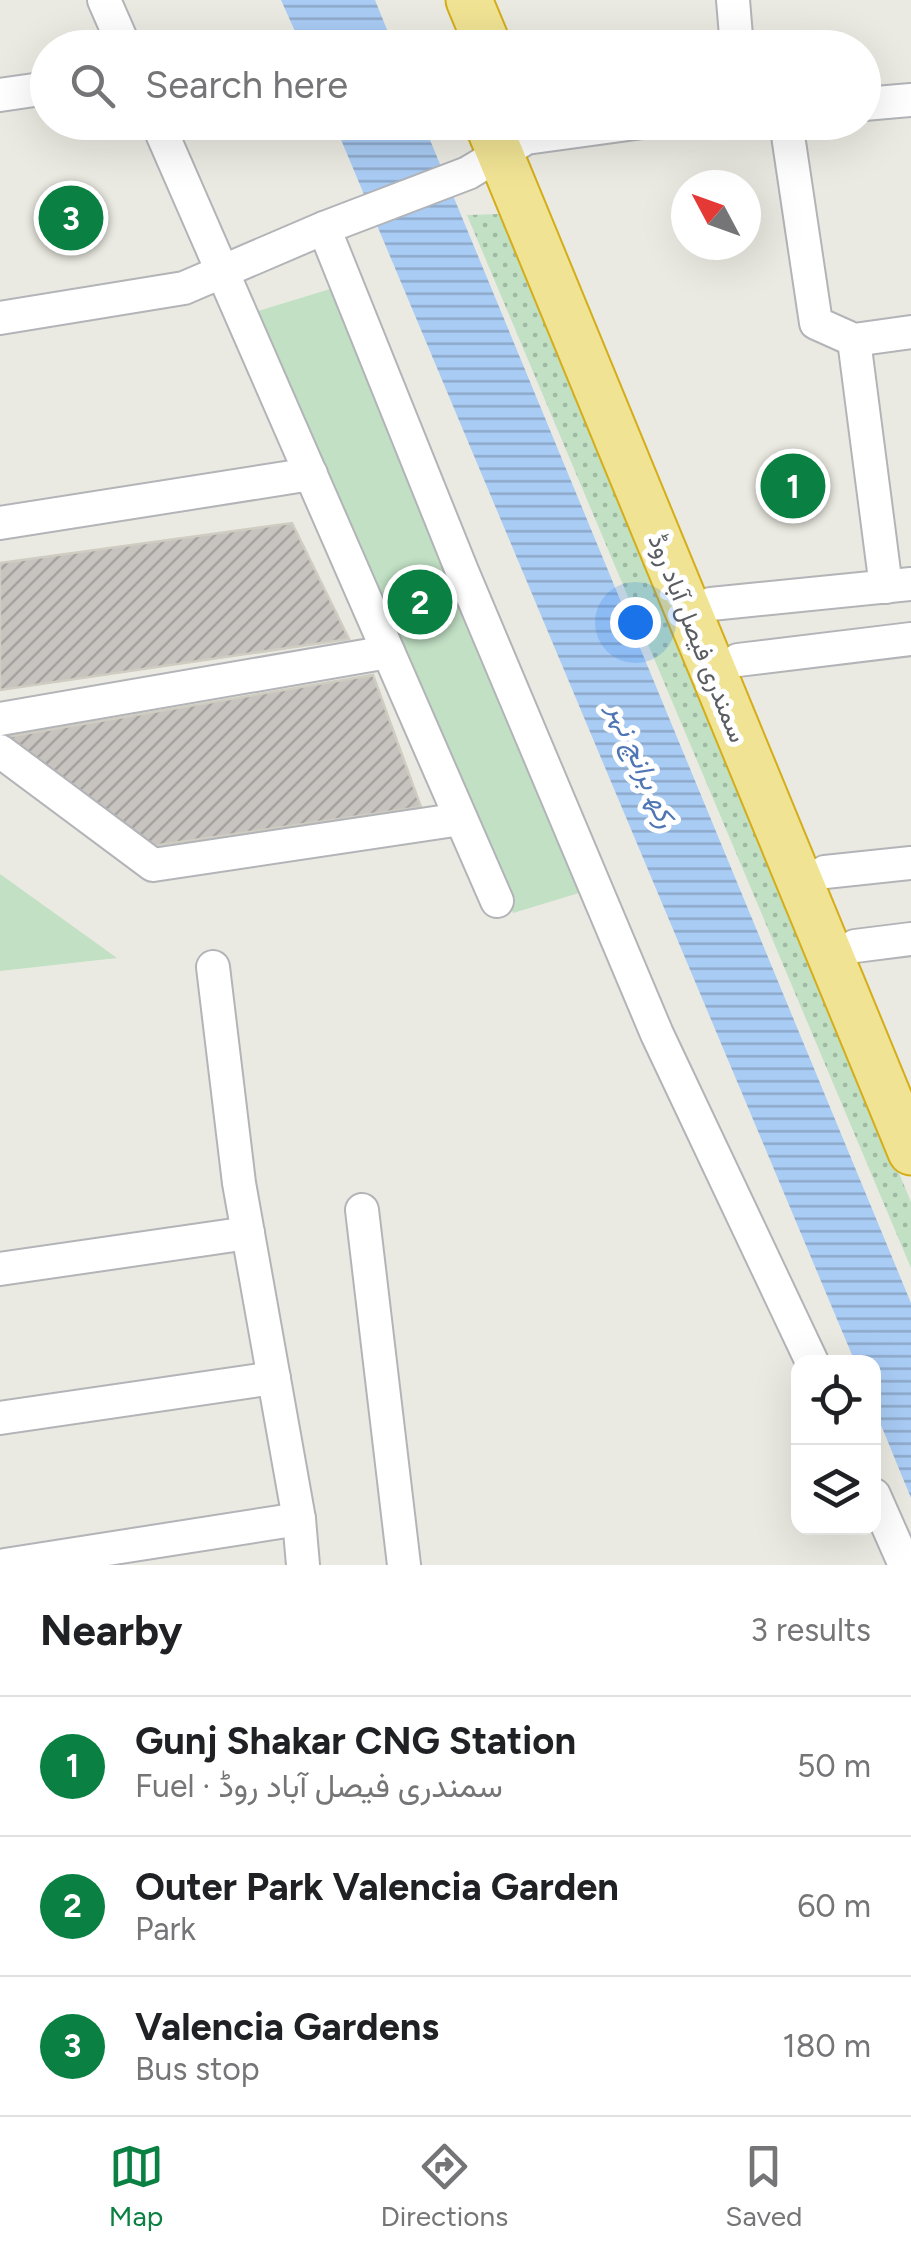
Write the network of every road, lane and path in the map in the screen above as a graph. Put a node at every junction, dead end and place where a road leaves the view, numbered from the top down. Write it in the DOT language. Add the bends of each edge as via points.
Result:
graph roads {
  1 [pos="104,0"];
  2 [pos="436,0"];
  3 [pos="469,0"];
  4 [pos="732,0"];
  5 [pos="117,30"];
  6 [pos="448,30"];
  7 [pos="482,30"];
  8 [pos="735,30"];
  9 [pos="30,90"];
  10 [pos="0,94"];
  11 [pos="911,100"];
  12 [pos="881,103"];
  13 [pos="165,140"];
  14 [pos="789,140"];
  15 [pos="500,142"];
  16 [pos="324,228"];
  17 [pos="222,272"];
  18 [pos="0,318"];
  19 [pos="911,332"];
  20 [pos="854,340"];
  21 [pos="311,474"];
  22 [pos="0,523"];
  23 [pos="898,586"];
  24 [pos="711,604"];
  25 [pos="911,638"];
  26 [pos="388,652"];
  27 [pos="738,660"];
  28 [pos="0,719"];
  29 [pos="0,751"];
  30 [pos="462,819"];
  31 [pos="911,863"];
  32 [pos="826,872"];
  33 [pos="497,901"];
  34 [pos="911,939"];
  35 [pos="855,946"];
  36 [pos="213,966"];
  37 [pos="911,1074"];
  38 [pos="911,1152"];
  39 [pos="362,1210"];
  40 [pos="248,1232"];
  41 [pos="0,1268"];
  42 [pos="809,1355"];
  43 [pos="274,1378"];
  44 [pos="0,1418"];
  45 [pos="881,1511"];
  46 [pos="298,1519"];
  47 [pos="903,1561"];
  48 [pos="6,1565"];
  49 [pos="303,1565"];
  50 [pos="404,1565"];
  1 -- 5 [label="street"];
  2 -- 6 [label="highway"];
  3 -- 7 [label="highway"];
  4 -- 8 [label="street"];
  9 -- 10 [label="street"];
  11 -- 12 [label="street"];
  13 -- 17 [label="street"];
  14 -- 20 [label="street" via="816,323"];
  15 -- 16 [label="street"];
  15 -- 24 [label="highway, سمندری فیصل آباد روڈ"];
  15 -- 38 [label="highway, سمندری فیصل آباد روڈ"];
  16 -- 17 [label="street"];
  16 -- 42 [label="street" via="656,1034"];
  17 -- 18 [label="street" via="184,288"];
  17 -- 21 [label="street"];
  19 -- 20 [label="street"];
  20 -- 23 [label="street"];
  21 -- 22 [label="street"];
  21 -- 26 [label="street"];
  23 -- 24 [label="street"];
  24 -- 27 [label="highway, سمندری فیصل آباد روڈ"];
  25 -- 27 [label="street"];
  26 -- 28 [label="street"];
  26 -- 30 [label="street"];
  27 -- 32 [label="highway, سمندری فیصل آباد روڈ"];
  29 -- 30 [label="street" via="154,865"];
  30 -- 33 [label="street"];
  31 -- 32 [label="street"];
  32 -- 35 [label="highway, سمندری فیصل آباد روڈ"];
  34 -- 35 [label="street"];
  35 -- 37 [label="highway, سمندری فیصل آباد روڈ"];
  36 -- 40 [label="street"];
  39 -- 50 [label="street"];
  40 -- 41 [label="street"];
  40 -- 43 [label="street"];
  43 -- 44 [label="street"];
  43 -- 46 [label="street"];
  45 -- 47 [label="street"];
  46 -- 48 [label="street"];
  46 -- 49 [label="street"];
}
